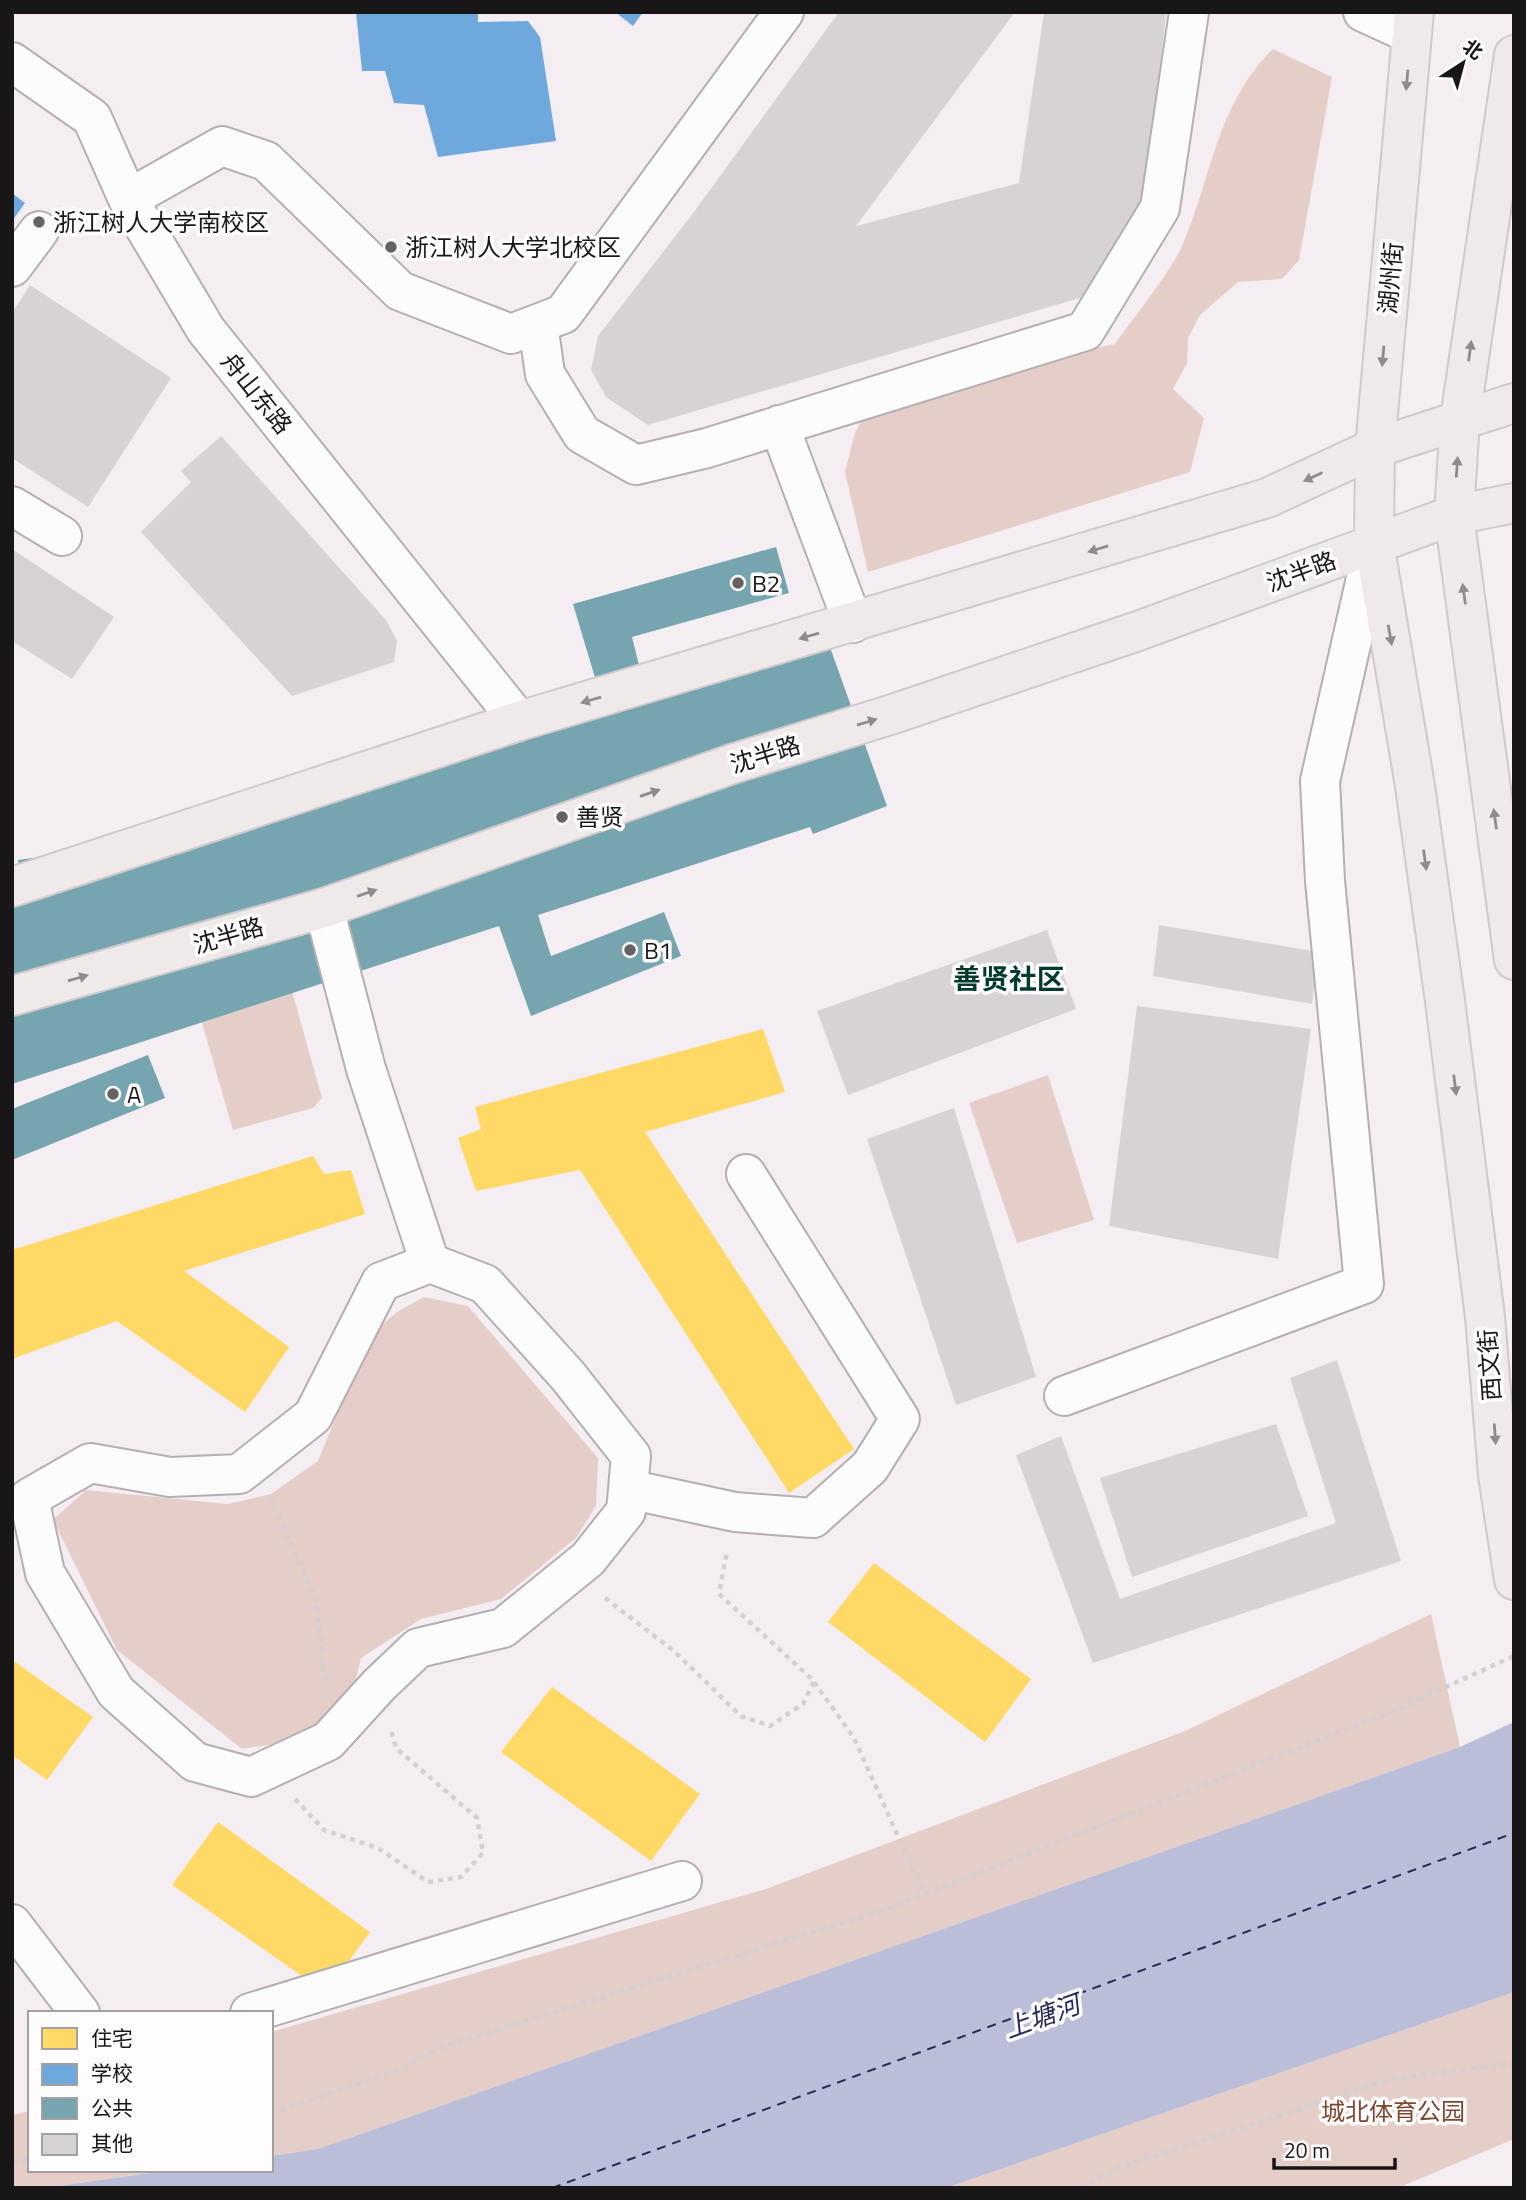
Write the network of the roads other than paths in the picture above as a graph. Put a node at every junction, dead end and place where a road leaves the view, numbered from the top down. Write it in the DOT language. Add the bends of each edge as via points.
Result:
graph roads {
  1 [pos="784,12"];
  2 [pos="1189,12"];
  3 [pos="1363,12"];
  4 [pos="1413,23"];
  5 [pos="1514,55"];
  6 [pos="12,62"];
  7 [pos="128,199"];
  8 [pos="39,231"];
  9 [pos="12,267"];
  10 [pos="538,324"];
  11 [pos="1514,403"];
  12 [pos="1460,418"];
  13 [pos="779,425"];
  14 [pos="1375,448"];
  15 [pos="1514,503"];
  16 [pos="12,506"];
  17 [pos="1454,515"];
  18 [pos="62,536"];
  19 [pos="1374,543"];
  20 [pos="853,623"];
  21 [pos="519,720"];
  22 [pos="12,887"];
  23 [pos="324,908"];
  24 [pos="1514,960"];
  25 [pos="12,996"];
  26 [pos="746,1174"];
  27 [pos="430,1263"];
  28 [pos="1064,1396"];
  29 [pos="628,1489"];
  30 [pos="1514,1580"];
  31 [pos="682,1881"];
  32 [pos="12,1924"];
  33 [pos="78,2011"];
  34 [pos="257,2011"];
  1 -- 10 [label="street" via="563,314"];
  2 -- 13 [label="street" via="1160,208 1085,331"];
  3 -- 4 [label="street"];
  4 -- 14 [label="main road, 湖州街, one-way"];
  12 -- 5 [label="main road, one-way"];
  6 -- 7 [label="street, 舟山东路" via="92,118"];
  7 -- 10 [label="street" via="222,146 267,161 400,290 511,334"];
  7 -- 21 [label="street, 舟山东路" via="206,330"];
  8 -- 9 [label="street"];
  10 -- 13 [label="street" via="545,374 582,434 636,465"];
  11 -- 12 [label="main road"];
  12 -- 14 [label="main road"];
  17 -- 12 [label="main road, one-way"];
  13 -- 20 [label="street"];
  14 -- 19 [label="main road, 湖州街"];
  14 -- 20 [label="main road, one-way" via="1267,498"];
  15 -- 17 [label="main road, 沈半路"];
  16 -- 18 [label="street"];
  17 -- 19 [label="main road, 沈半路"];
  24 -- 17 [label="main road, one-way"];
  23 -- 19 [label="main road, 沈半路, one-way" via="732,764 1138,631"];
  19 -- 28 [label="street" via="1320,781 1325,881 1364,1284"];
  19 -- 30 [label="main road, 西文街, one-way" via="1415,786 1485,1317 1498,1475"];
  20 -- 21 [label="main road, one-way"];
  21 -- 22 [label="main road"];
  25 -- 23 [label="main road, 沈半路, one-way"];
  23 -- 27 [label="street" via="366,1069"];
  26 -- 29 [label="street" via="900,1419 870,1467 813,1518 735,1512"];
  27 -- 29 [label="street" via="485,1284 568,1376 631,1456"];
  27 -- 29 [label="street" via="381,1282 313,1416 239,1474 170,1477 90,1463 29,1498 45,1573 116,1692 195,1762 251,1777 328,1741 418,1648 503,1628 588,1559 626,1511"];
  31 -- 34 [label="street"];
  32 -- 33 [label="street"];
}
